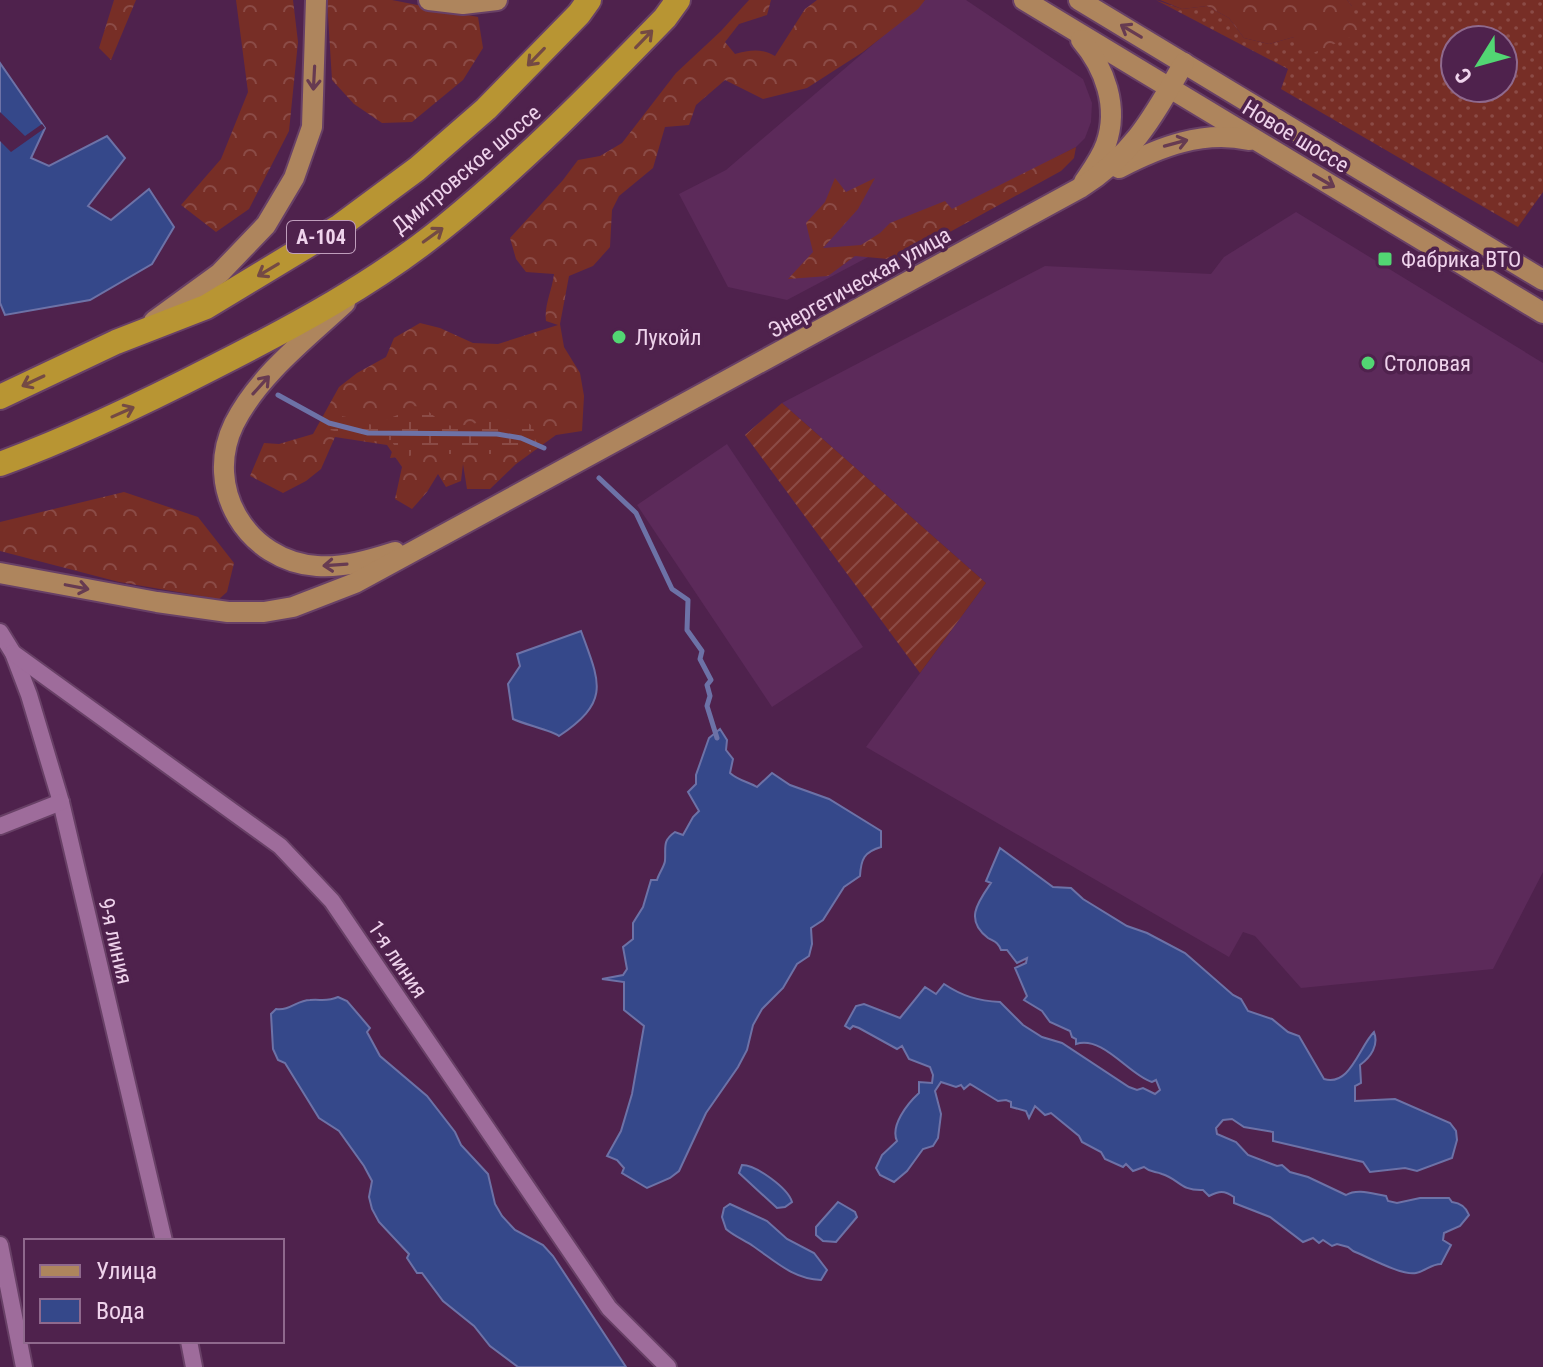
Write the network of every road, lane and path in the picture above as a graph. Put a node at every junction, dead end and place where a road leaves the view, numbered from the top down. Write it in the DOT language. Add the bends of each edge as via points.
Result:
graph roads {
  1 [pos="316,0"];
  2 [pos="429,0"];
  3 [pos="497,0"];
  4 [pos="589,0"];
  5 [pos="678,0"];
  6 [pos="1024,0"];
  7 [pos="1079,0"];
  8 [pos="1064,25"];
  9 [pos="1184,63"];
  10 [pos="1169,89"];
  11 [pos="1257,142"];
  12 [pos="1080,188"];
  13 [pos="370,280"];
  14 [pos="1543,280"];
  15 [pos="1543,313"];
  16 [pos="116,342"];
  17 [pos="0,397"];
  18 [pos="0,464"];
  19 [pos="437,539"];
  20 [pos="0,573"];
  21 [pos="0,632"];
  22 [pos="13,653"];
  23 [pos="61,802"];
  24 [pos="0,826"];
  25 [pos="164,1239"];
  26 [pos="0,1245"];
  27 [pos="189,1343"];
  28 [pos="24,1367"];
  29 [pos="194,1367"];
  30 [pos="668,1367"];
  1 -- 16 [label="main road, one-way" via="312,127 294,178 266,225 220,273"];
  2 -- 3 [label="main road"];
  4 -- 16 [label="highway, Дмитровское шоссе / А-104, one-way" via="486,109 340,226 206,307"];
  13 -- 5 [label="highway, Дмитровское шоссе / А-104, one-way" via="442,229 534,148"];
  6 -- 8 [label="main road, Новое шоссе"];
  9 -- 7 [label="main road, Новое шоссе, one-way"];
  8 -- 10 [label="main road, Новое шоссе"];
  8 -- 12 [label="main road" via="1100,66 1109,96 1107,143"];
  9 -- 10 [label="main road, Энергетическая улица"];
  9 -- 14 [label="main road, Новое шоссе"];
  10 -- 11 [label="main road, Новое шоссе"];
  10 -- 12 [label="main road, Энергетическая улица" via="1128,151"];
  12 -- 11 [label="main road, one-way" via="1177,142 1227,137"];
  11 -- 15 [label="main road, Новое шоссе, one-way"];
  12 -- 19 [label="main road, Энергетическая улица"];
  18 -- 13 [label="highway, Дмитровское шоссе / А-104, one-way" via="154,398 287,330"];
  19 -- 13 [label="main road, one-way" via="340,566 296,562 259,544 234,513 226,491 226,447 245,403"];
  16 -- 17 [label="highway, Дмитровское шоссе / А-104, one-way"];
  20 -- 19 [label="main road, one-way" via="157,602 264,612 323,597"];
  21 -- 22 [label="street"];
  22 -- 23 [label="street, 9-я линия"];
  22 -- 30 [label="street, 1-я линия" via="280,846 332,901 609,1308"];
  23 -- 24 [label="street"];
  23 -- 25 [label="street, 9-я линия"];
  26 -- 28 [label="street"];
  27 -- 29 [label="street"];
}
